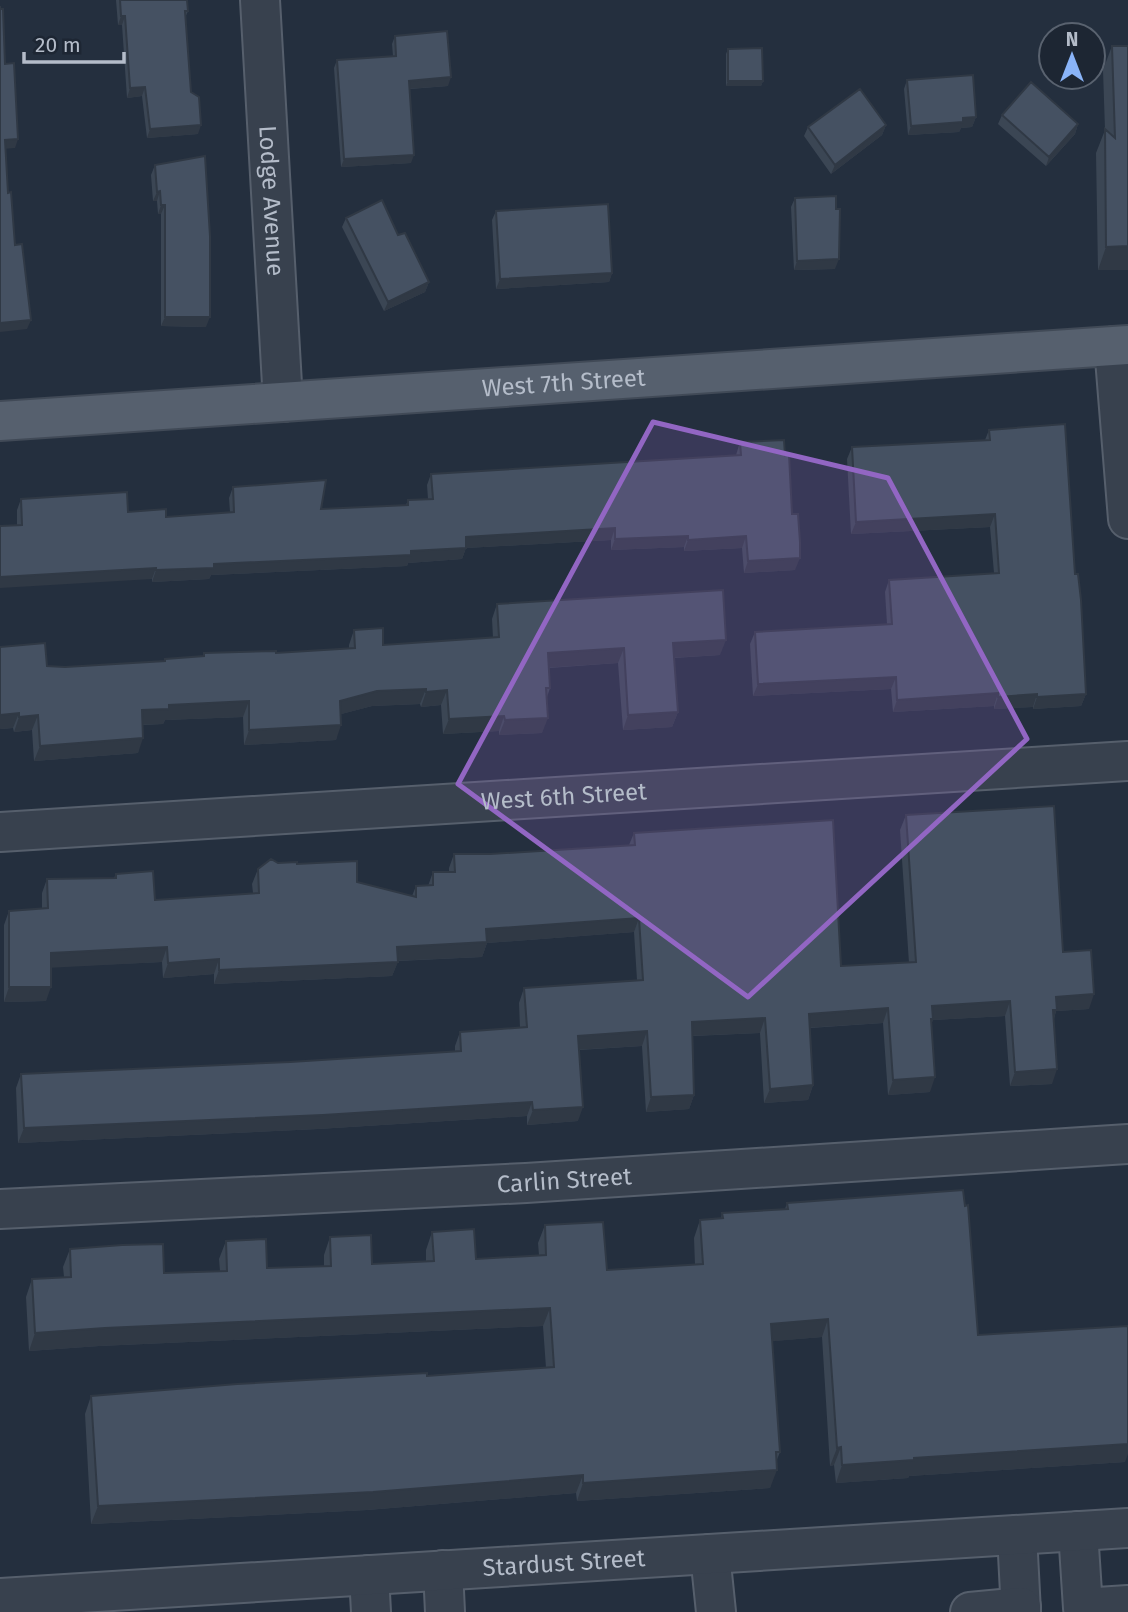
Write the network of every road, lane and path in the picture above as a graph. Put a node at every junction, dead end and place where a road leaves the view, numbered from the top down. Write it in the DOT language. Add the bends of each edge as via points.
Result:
graph roads {
  1 [pos="260,0"];
  2 [pos="1121,346"];
  3 [pos="283,402"];
  4 [pos="0,421"];
  5 [pos="1128,519"];
  6 [pos="1128,761"];
  7 [pos="0,832"];
  8 [pos="1128,1144"];
  9 [pos="0,1209"];
  10 [pos="1128,1528"];
  11 [pos="1078,1531"];
  12 [pos="1017,1535"];
  13 [pos="710,1554"];
  14 [pos="443,1570"];
  15 [pos="370,1593"];
  16 [pos="0,1598"];
  17 [pos="161,1600"];
  18 [pos="1128,1605"];
  19 [pos="1021,1609"];
  20 [pos="1083,1610"];
  21 [pos="445,1612"];
  22 [pos="716,1612"];
  23 [pos="970,1612"];
  1 -- 3 [label="street, Lodge Avenue"];
  2 -- 3 [label="main road, West 7th Street"];
  2 -- 5 [label="street"];
  3 -- 4 [label="main road, West 7th Street"];
  6 -- 7 [label="street, West 6th Street"];
  8 -- 9 [label="street, Carlin Street" via="526,1183"];
  10 -- 11 [label="street, Stardust Street"];
  11 -- 12 [label="street, Stardust Street"];
  11 -- 20 [label="street"];
  12 -- 13 [label="street, Stardust Street"];
  12 -- 19 [label="street"];
  13 -- 14 [label="street, Stardust Street"];
  13 -- 22 [label="street"];
  14 -- 15 [label="street, Stardust Street"];
  14 -- 21 [label="street"];
  15 -- 17 [label="street, Stardust Street"];
  16 -- 17 [label="street, Stardust Street"];
  18 -- 20 [label="street"];
  19 -- 23 [label="street"];
}
